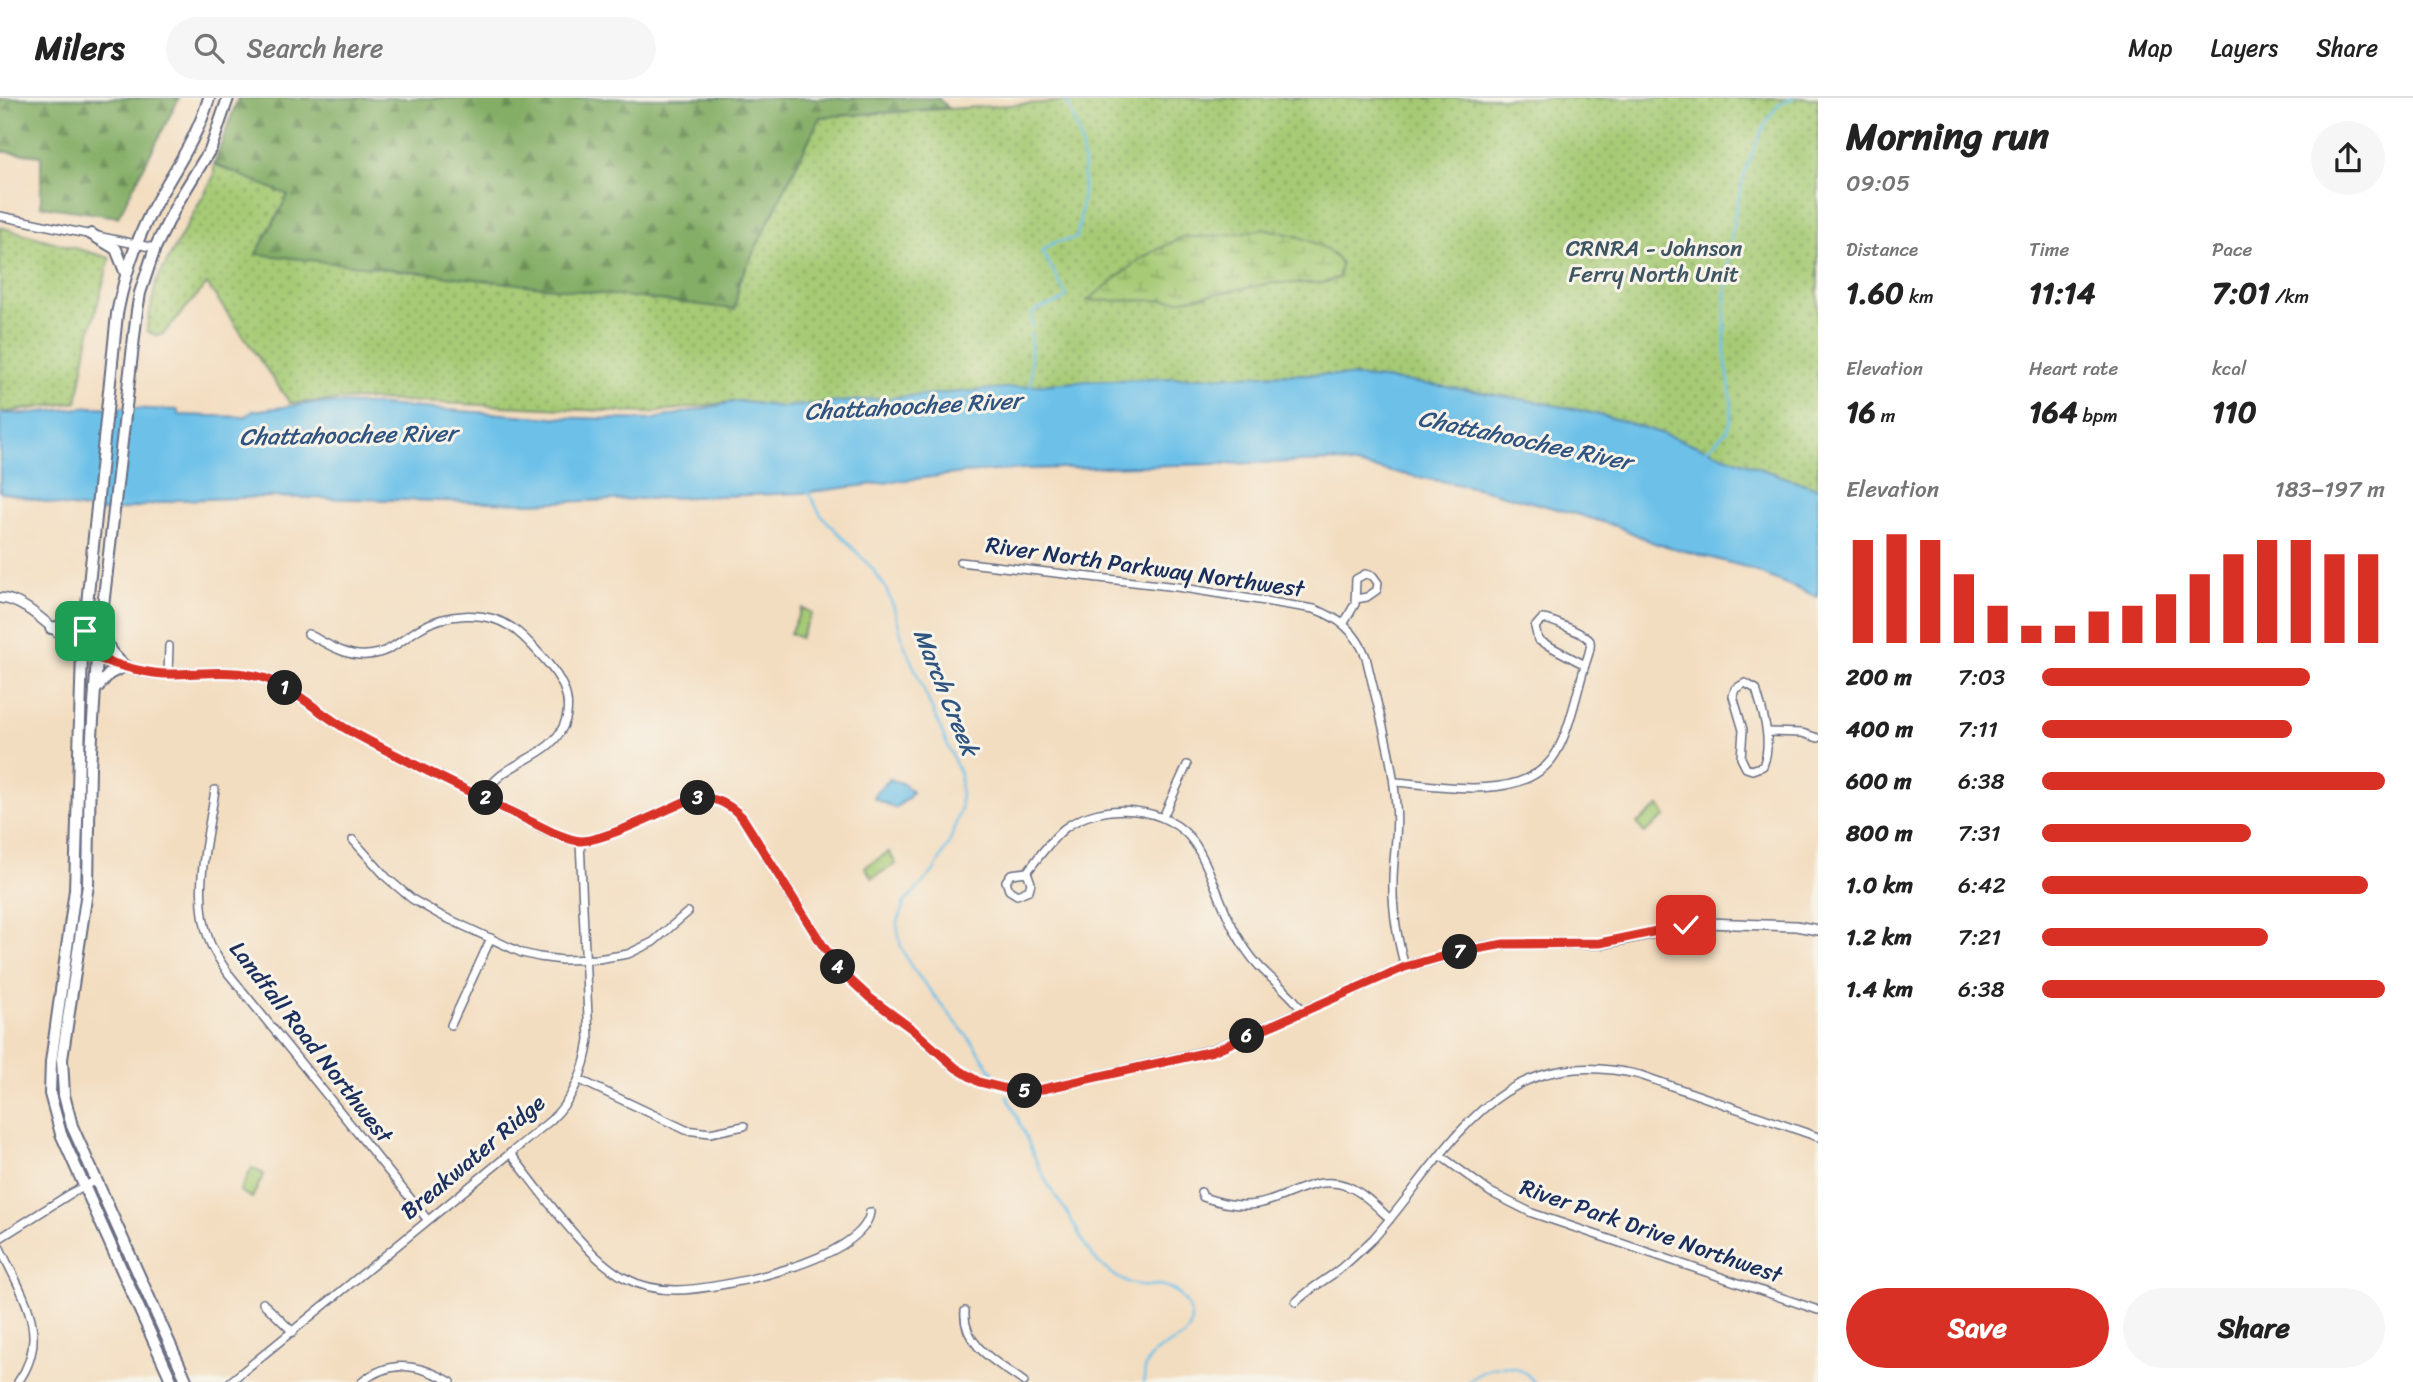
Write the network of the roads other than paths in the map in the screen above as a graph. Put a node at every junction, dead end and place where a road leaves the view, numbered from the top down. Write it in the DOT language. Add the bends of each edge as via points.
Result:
graph roads {
  1 [pos="209,98"];
  2 [pos="228,98"];
  3 [pos="0,216"];
  4 [pos="91,234"];
  5 [pos="137,243"];
  6 [pos="155,248"];
  7 [pos="126,274"];
  8 [pos="960,562"];
  9 [pos="0,598"];
  10 [pos="1356,599"];
  11 [pos="87,608"];
  12 [pos="1344,624"];
  13 [pos="51,628"];
  14 [pos="101,630"];
  15 [pos="307,634"];
  16 [pos="169,646"];
  17 [pos="82,652"];
  18 [pos="97,658"];
  19 [pos="1586,665"];
  20 [pos="125,666"];
  21 [pos="168,674"];
  22 [pos="95,692"];
  23 [pos="1767,732"];
  24 [pos="1818,738"];
  25 [pos="1187,765"];
  26 [pos="1394,782"];
  27 [pos="215,790"];
  28 [pos="484,798"];
  29 [pos="1163,817"];
  30 [pos="353,841"];
  31 [pos="580,841"];
  32 [pos="1027,872"];
  33 [pos="688,912"];
  34 [pos="1818,930"];
  35 [pos="491,938"];
  36 [pos="586,959"];
  37 [pos="1405,967"];
  38 [pos="1303,1012"];
  39 [pos="451,1026"];
  40 [pos="580,1080"];
  41 [pos="744,1126"];
  42 [pos="1818,1137"];
  43 [pos="510,1153"];
  44 [pos="1441,1156"];
  45 [pos="96,1180"];
  46 [pos="84,1186"];
  47 [pos="1201,1192"];
  48 [pos="870,1212"];
  49 [pos="427,1219"];
  50 [pos="1390,1219"];
  51 [pos="0,1238"];
  52 [pos="0,1248"];
  53 [pos="1296,1302"];
  54 [pos="263,1303"];
  55 [pos="1818,1310"];
  56 [pos="965,1311"];
  57 [pos="293,1332"];
  58 [pos="18,1382"];
  59 [pos="172,1382"];
  60 [pos="187,1382"];
  61 [pos="230,1382"];
  62 [pos="362,1382"];
  63 [pos="452,1382"];
  64 [pos="1024,1382"];
  1 -- 5 [label="main road" via="192,141"];
  2 -- 6 [label="main road" via="211,148"];
  3 -- 4 [label="street"];
  4 -- 5 [label="street"];
  4 -- 7 [label="main road" via="116,249"];
  5 -- 6 [label="street"];
  5 -- 7 [label="main road"];
  6 -- 14 [label="main road" via="139,302"];
  7 -- 11 [label="main road" via="117,314"];
  8 -- 12 [label="street, River North Parkway Northwest" via="1177,587 1314,609"];
  9 -- 13 [label="street" via="16,600"];
  10 -- 12 [label="street"];
  11 -- 13 [label="main road" via="70,625"];
  11 -- 17 [label="main road"];
  12 -- 26 [label="street, River North Parkway Northwest" via="1366,657"];
  13 -- 17 [label="street"];
  14 -- 18 [label="main road"];
  14 -- 20 [label="main road" via="110,651"];
  15 -- 28 [label="street" via="363,656 386,651 423,626 455,617 494,619 523,636 561,681 568,700 566,718 552,744 497,776"];
  16 -- 21 [label="street"];
  17 -- 18 [label="street"];
  17 -- 46 [label="main road" via="75,890 50,1085 56,1123"];
  18 -- 20 [label="street"];
  18 -- 22 [label="main road"];
  19 -- 19 [label="street" via="1538,640 1534,632 1537,623 1550,619 1587,638 1591,646"];
  19 -- 26 [label="street" via="1556,754 1527,779 1494,788"];
  20 -- 21 [label="street"];
  20 -- 22 [label="main road" via="108,674"];
  21 -- 28 [label="street" via="229,673 270,681 307,700 348,731"];
  22 -- 45 [label="main road" via="88,885 62,1074 69,1117"];
  23 -- 23 [label="street" via="1756,689 1749,683 1740,685 1734,696 1746,768 1763,766"];
  23 -- 24 [label="street"];
  25 -- 29 [label="street"];
  26 -- 37 [label="street, River North Parkway Northwest" via="1393,906"];
  27 -- 49 [label="street, Landfall Road Northwest" via="201,897 214,952"];
  28 -- 31 [label="street"];
  29 -- 32 [label="street" via="1126,811 1081,819 1054,838"];
  29 -- 38 [label="street" via="1193,841 1226,915 1251,956"];
  30 -- 35 [label="street" via="412,899"];
  31 -- 36 [label="street, Breakwater Ridge"];
  31 -- 38 [label="street" via="691,799 718,799 731,806 845,975 956,1068 995,1087 1043,1089 1213,1051"];
  33 -- 36 [label="street" via="642,949"];
  34 -- 37 [label="street" via="1705,923 1600,943 1482,947"];
  35 -- 36 [label="street" via="539,957"];
  35 -- 39 [label="street"];
  36 -- 40 [label="street, Breakwater Ridge" via="589,1040"];
  37 -- 38 [label="street"];
  40 -- 41 [label="street" via="686,1130 710,1133"];
  40 -- 43 [label="street, Breakwater Ridge" via="557,1114"];
  42 -- 44 [label="street" via="1640,1075 1591,1067 1548,1073 1507,1089 1472,1117"];
  43 -- 48 [label="street" via="598,1260 626,1279 658,1289 694,1289 800,1266 859,1233"];
  43 -- 49 [label="street, Breakwater Ridge"];
  44 -- 50 [label="street"];
  44 -- 55 [label="street, River Park Drive Northwest" via="1490,1192 1532,1213"];
  45 -- 46 [label="street"];
  45 -- 60 [label="main road"];
  46 -- 51 [label="street"];
  46 -- 59 [label="main road"];
  47 -- 50 [label="street" via="1216,1202 1246,1205 1310,1184 1333,1183 1358,1192"];
  49 -- 57 [label="street, Breakwater Ridge"];
  50 -- 53 [label="street" via="1355,1256"];
  52 -- 58 [label="street" via="33,1324 33,1354"];
  54 -- 57 [label="street"];
  56 -- 64 [label="street" via="965,1327 972,1341"];
  57 -- 61 [label="street, Breakwater Ridge"];
  62 -- 63 [label="street" via="384,1368 401,1365 422,1368"];
}
